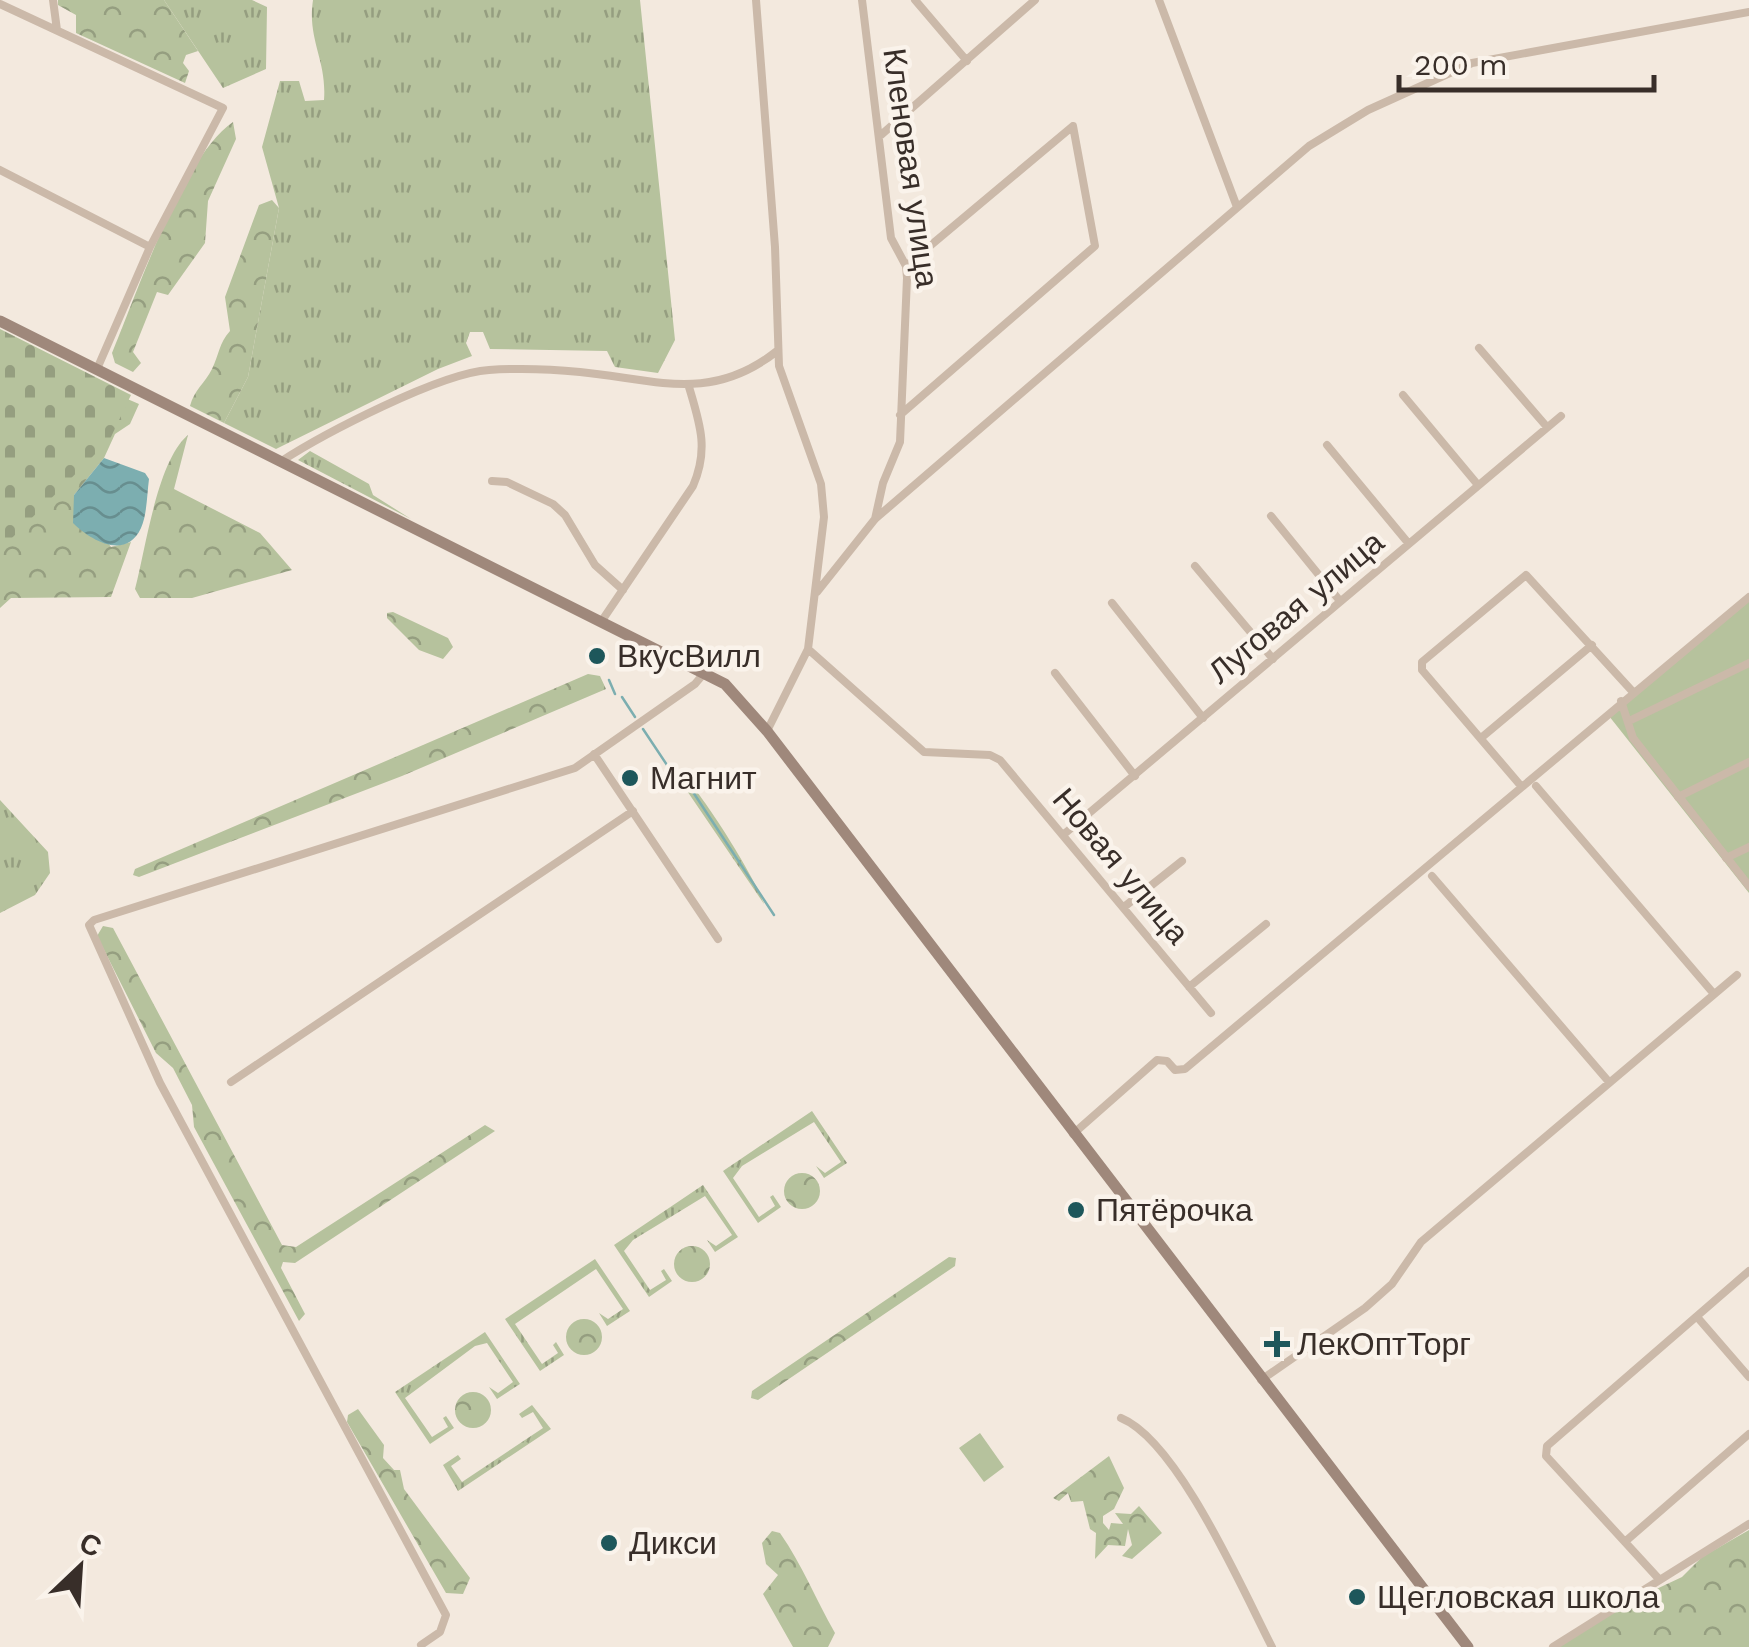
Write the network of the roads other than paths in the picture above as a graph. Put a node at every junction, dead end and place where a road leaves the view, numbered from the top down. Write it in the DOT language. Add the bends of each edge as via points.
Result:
graph roads {
  1 [pos="53,0"];
  2 [pos="756,0"];
  3 [pos="862,0"];
  4 [pos="916,0"];
  5 [pos="1035,0"];
  6 [pos="1159,0"];
  7 [pos="0,4"];
  8 [pos="1749,12"];
  9 [pos="57,30"];
  10 [pos="966,60"];
  11 [pos="880,136"];
  12 [pos="0,170"];
  13 [pos="1237,207"];
  14 [pos="150,247"];
  15 [pos="906,266"];
  16 [pos="0,320"];
  17 [pos="1478,348"];
  18 [pos="778,351"];
  19 [pos="97,370"];
  20 [pos="690,386"];
  21 [pos="1402,395"];
  22 [pos="900,415"];
  23 [pos="1561,416"];
  24 [pos="1547,428"];
  25 [pos="1327,444"];
  26 [pos="280,462"];
  27 [pos="492,480"];
  28 [pos="1478,485"];
  29 [pos="1271,516"];
  30 [pos="875,519"];
  31 [pos="1410,544"];
  32 [pos="1195,566"];
  33 [pos="624,590"];
  34 [pos="817,592"];
  35 [pos="1749,597"];
  36 [pos="1340,601"];
  37 [pos="1112,603"];
  38 [pos="601,622"];
  39 [pos="1592,644"];
  40 [pos="808,649"];
  41 [pos="1274,659"];
  42 [pos="1749,663"];
  43 [pos="704,672"];
  44 [pos="1056,673"];
  45 [pos="1632,692"];
  46 [pos="1621,701"];
  47 [pos="1203,718"];
  48 [pos="1629,721"];
  49 [pos="767,731"];
  50 [pos="1480,738"];
  51 [pos="594,754"];
  52 [pos="1749,762"];
  53 [pos="1135,776"];
  54 [pos="1522,786"];
  55 [pos="1536,786"];
  56 [pos="1678,797"];
  57 [pos="633,811"];
  58 [pos="1064,835"];
  59 [pos="1749,847"];
  60 [pos="1726,858"];
  61 [pos="1182,861"];
  62 [pos="1432,876"];
  63 [pos="1749,886"];
  64 [pos="1124,908"];
  65 [pos="1266,924"];
  66 [pos="718,939"];
  67 [pos="1737,975"];
  68 [pos="1190,987"];
  69 [pos="1714,994"];
  70 [pos="1211,1013"];
  71 [pos="231,1082"];
  72 [pos="1608,1082"];
  73 [pos="1072,1134"];
  74 [pos="1749,1271"];
  75 [pos="1698,1318"];
  76 [pos="1749,1377"];
  77 [pos="1260,1380"];
  78 [pos="1122,1418"];
  79 [pos="1749,1434"];
  80 [pos="1749,1524"];
  81 [pos="1628,1540"];
  82 [pos="1658,1578"];
  83 [pos="421,1645"];
  84 [pos="1272,1647"];
  85 [pos="1468,1647"];
  86 [pos="1553,1647"];
  1 -- 9 [label="street"];
  2 -- 18 [label="street"];
  3 -- 11 [label="street, Кленовая улица"];
  4 -- 10 [label="street"];
  5 -- 10 [label="street"];
  6 -- 13 [label="street"];
  7 -- 9 [label="street"];
  8 -- 13 [label="street" via="1472,63 1368,110 1309,146"];
  9 -- 14 [label="street" via="223,108"];
  10 -- 11 [label="street"];
  11 -- 15 [label="street, Кленовая улица" via="891,238"];
  12 -- 14 [label="street"];
  13 -- 30 [label="street"];
  14 -- 19 [label="street"];
  15 -- 22 [label="street, Кленовая улица"];
  15 -- 22 [label="street" via="1073,126 1095,246"];
  16 -- 19 [label="main road"];
  17 -- 24 [label="street"];
  18 -- 20 [label="street"];
  18 -- 34 [label="street" via="821,484"];
  19 -- 26 [label="main road"];
  20 -- 26 [label="street" via="581,372 485,370 443,382"];
  20 -- 33 [label="street" via="705,444 703,464"];
  21 -- 28 [label="street"];
  22 -- 30 [label="street, Кленовая улица" via="897,455"];
  23 -- 24 [label="street, Луговая улица"];
  24 -- 28 [label="street, Луговая улица"];
  25 -- 31 [label="street"];
  26 -- 38 [label="main road"];
  27 -- 33 [label="street" via="553,504 595,565"];
  28 -- 31 [label="street, Луговая улица"];
  29 -- 36 [label="street"];
  30 -- 34 [label="street"];
  31 -- 36 [label="street, Луговая улица"];
  32 -- 41 [label="street"];
  33 -- 38 [label="street"];
  34 -- 40 [label="street"];
  35 -- 45 [label="street"];
  36 -- 41 [label="street, Луговая улица"];
  37 -- 47 [label="street"];
  38 -- 43 [label="main road"];
  39 -- 45 [label="street"];
  39 -- 50 [label="street"];
  39 -- 50 [label="street" via="1531,578 1521,577 1421,666"];
  40 -- 49 [label="street"];
  40 -- 58 [label="street, Новая улица" via="924,752 1000,760"];
  41 -- 47 [label="street, Луговая улица"];
  42 -- 48 [label="street"];
  43 -- 49 [label="main road" via="725,684"];
  43 -- 51 [label="street"];
  44 -- 53 [label="street"];
  45 -- 46 [label="street"];
  46 -- 48 [label="street"];
  46 -- 54 [label="street"];
  47 -- 53 [label="street, Луговая улица"];
  48 -- 56 [label="street" via="1633,738"];
  49 -- 73 [label="main road"];
  50 -- 54 [label="street"];
  51 -- 57 [label="street"];
  51 -- 83 [label="street" via="575,768 90,925 160,1084 446,1614 440,1632"];
  52 -- 56 [label="street"];
  53 -- 58 [label="street, Луговая улица"];
  54 -- 73 [label="street" via="1185,1069 1157,1060"];
  55 -- 69 [label="street"];
  56 -- 60 [label="street"];
  57 -- 66 [label="street"];
  57 -- 71 [label="street"];
  58 -- 64 [label="street, Новая улица"];
  59 -- 60 [label="street"];
  60 -- 63 [label="street"];
  61 -- 64 [label="street"];
  62 -- 72 [label="street"];
  64 -- 68 [label="street, Новая улица"];
  65 -- 68 [label="street"];
  67 -- 69 [label="street"];
  68 -- 70 [label="street, Новая улица"];
  69 -- 72 [label="street"];
  72 -- 77 [label="street" via="1421,1242 1366,1308"];
  73 -- 77 [label="main road"];
  74 -- 75 [label="street"];
  75 -- 76 [label="street"];
  75 -- 81 [label="street" via="1546,1446 1546,1456"];
  77 -- 85 [label="main road"];
  78 -- 84 [label="street" via="1150,1437 1185,1485"];
  79 -- 81 [label="street"];
  80 -- 82 [label="street"];
  81 -- 82 [label="street"];
  82 -- 86 [label="street"];
}
